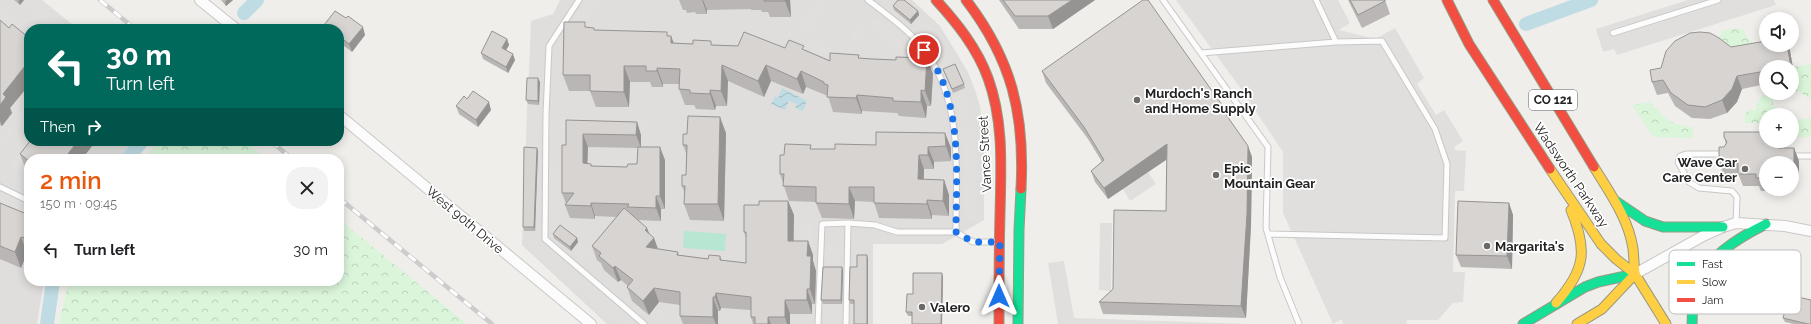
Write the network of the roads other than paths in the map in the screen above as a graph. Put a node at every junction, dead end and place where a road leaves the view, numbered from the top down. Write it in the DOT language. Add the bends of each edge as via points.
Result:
graph roads {
  1 [pos="200,0"];
  2 [pos="580,0"];
  3 [pos="868,0"];
  4 [pos="936,0"];
  5 [pos="966,0"];
  6 [pos="1164,0"];
  7 [pos="1316,0"];
  8 [pos="1447,0"];
  9 [pos="1493,0"];
  10 [pos="1718,0"];
  11 [pos="230,24"];
  12 [pos="1614,33"];
  13 [pos="1336,42"];
  14 [pos="1201,53"];
  15 [pos="344,119"];
  16 [pos="1728,154"];
  17 [pos="1782,155"];
  18 [pos="1811,156"];
  19 [pos="1558,182"];
  20 [pos="0,187"];
  21 [pos="24,199"];
  22 [pos="1614,200"];
  23 [pos="848,223"];
  24 [pos="1736,223"];
  25 [pos="1766,224"];
  26 [pos="1723,227"];
  27 [pos="1811,231"];
  28 [pos="956,232"];
  29 [pos="1268,234"];
  30 [pos="1000,242"];
  31 [pos="1680,250"];
  32 [pos="1725,250"];
  33 [pos="1669,256"];
  34 [pos="1635,274"];
  35 [pos="1556,303"];
  36 [pos="1693,314"];
  37 [pos="591,324"];
  38 [pos="644,324"];
  39 [pos="818,324"];
  40 [pos="846,324"];
  41 [pos="999,324"];
  42 [pos="1018,324"];
  43 [pos="1299,324"];
  44 [pos="1523,324"];
  45 [pos="1577,324"];
  46 [pos="1666,324"];
  47 [pos="1692,324"];
  1 -- 11 [label="street"];
  2 -- 38 [label="lane" via="549,46 545,239"];
  3 -- 28 [label="lane" via="912,37 928,55 938,72 949,101 957,150"];
  4 -- 30 [label="main road, Vance Street" via="953,18 978,56 994,100 1000,144"];
  5 -- 42 [label="main road" via="996,45 1008,75 1020,121 1022,164"];
  6 -- 14 [label="lane"];
  7 -- 13 [label="lane"];
  8 -- 19 [label="main road, Wadsworth Parkway / CO 121" via="1469,44"];
  9 -- 22 [label="main road, Wadsworth Parkway / CO 121"];
  10 -- 12 [label="lane"];
  13 -- 14 [label="lane"];
  13 -- 29 [label="lane" via="1382,41 1435,129 1447,164 1445,238"];
  14 -- 29 [label="lane" via="1268,147"];
  15 -- 37 [label="street, West 90th Drive"];
  16 -- 24 [label="lane" via="1686,154 1680,156 1678,162 1689,182 1699,188 1732,191 1737,197"];
  17 -- 18 [label="lane"];
  19 -- 34 [label="main road, Wadsworth Parkway / CO 121" via="1601,244"];
  19 -- 35 [label="main road" via="1577,224 1583,251 1576,278"];
  20 -- 21 [label="lane"];
  22 -- 26 [label="main road" via="1645,221 1663,227"];
  22 -- 34 [label="main road, Wadsworth Parkway / CO 121" via="1628,229 1633,248"];
  23 -- 28 [label="lane" via="875,225 897,232"];
  23 -- 39 [label="lane" via="822,224"];
  23 -- 40 [label="lane"];
  24 -- 25 [label="street"];
  24 -- 26 [label="street"];
  25 -- 27 [label="street"];
  25 -- 32 [label="main road" via="1742,236"];
  26 -- 31 [label="street"];
  28 -- 30 [label="lane" via="973,242"];
  29 -- 43 [label="lane" via="1280,277"];
  30 -- 41 [label="main road, Vance Street"];
  33 -- 34 [label="street"];
  34 -- 35 [label="main road" via="1592,285"];
  34 -- 45 [label="main road" via="1602,308"];
  34 -- 46 [label="main road, Wadsworth Parkway / CO 121"];
  35 -- 44 [label="main road"];
  36 -- 47 [label="main road"];
}
